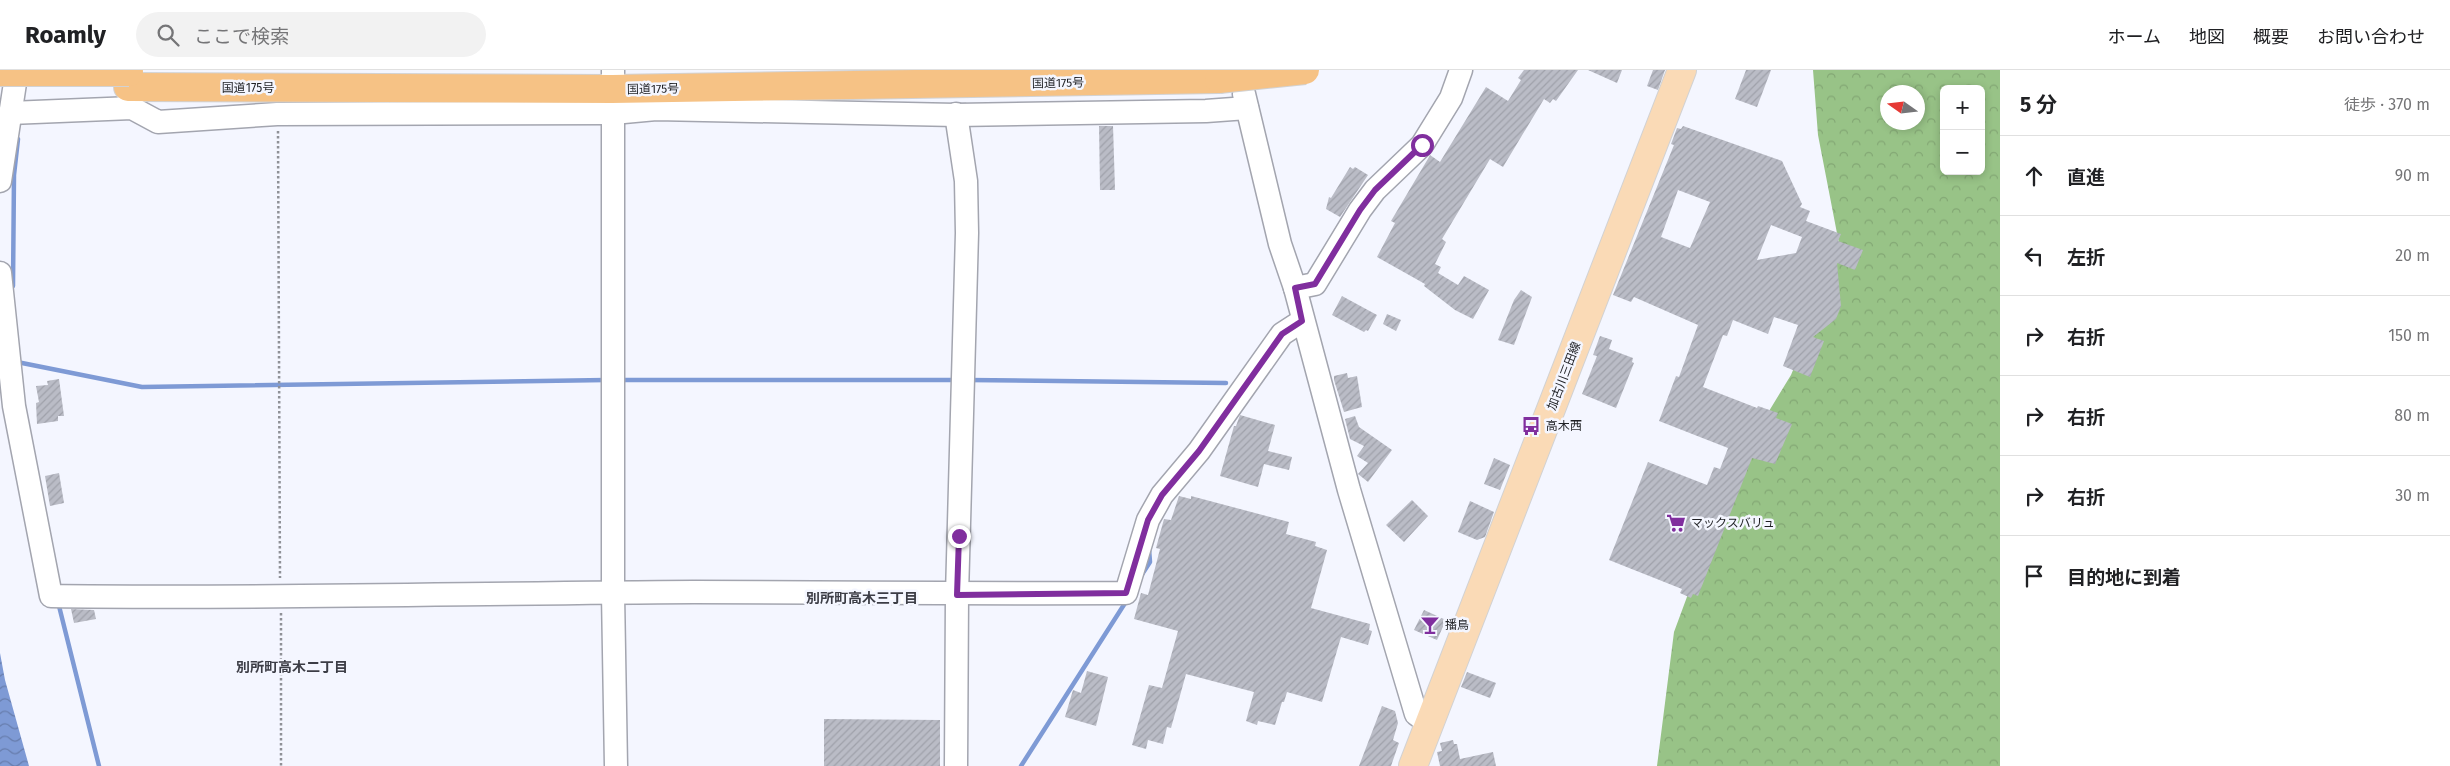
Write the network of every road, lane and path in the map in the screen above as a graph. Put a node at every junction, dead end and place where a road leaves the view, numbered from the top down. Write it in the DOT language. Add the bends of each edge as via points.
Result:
graph roads {
  1 [pos="17,70"];
  2 [pos="240,70"];
  3 [pos="1305,70"];
  4 [pos="1461,70"];
  5 [pos="1682,70"];
  6 [pos="0,72"];
  7 [pos="1230,75"];
  8 [pos="128,79"];
  9 [pos="613,91"];
  10 [pos="5,100"];
  11 [pos="1247,108"];
  12 [pos="277,114"];
  13 [pos="956,114"];
  14 [pos="0,181"];
  15 [pos="0,273"];
  16 [pos="1295,288"];
  17 [pos="1302,321"];
  18 [pos="613,594"];
  19 [pos="281,595"];
  20 [pos="957,595"];
  21 [pos="1430,724"];
  22 [pos="281,766"];
  23 [pos="616,766"];
  24 [pos="956,766"];
  25 [pos="1413,766"];
  1 -- 10 [label="street"];
  2 -- 8 [label="highway, 国道175号"];
  3 -- 7 [label="highway, 国道175号, bridge"];
  4 -- 16 [label="street" via="1451,98 1422,145 1375,190 1315,284"];
  5 -- 21 [label="main road, 加古川三田線"];
  6 -- 8 [label="highway, 国道175号, bridge"];
  7 -- 9 [label="highway, 国道175号"];
  7 -- 11 [label="street"];
  8 -- 9 [label="highway, 国道175号"];
  8 -- 10 [label="highway, 国道175号"];
  9 -- 12 [label="street"];
  9 -- 13 [label="street" via="656,109"];
  9 -- 18 [label="street"];
  10 -- 12 [label="street" via="132,108 158,122"];
  10 -- 14 [label="street"];
  11 -- 13 [label="street"];
  11 -- 16 [label="street" via="1280,244"];
  12 -- 19 [label="path"];
  13 -- 20 [label="street" via="966,181 967,233"];
  15 -- 19 [label="street" via="14,406 51,596"];
  16 -- 17 [label="street"];
  17 -- 20 [label="street" via="1282,334 1199,451 1162,495 1148,520 1126,593"];
  17 -- 21 [label="street" via="1416,714"];
  18 -- 19 [label="street"];
  18 -- 20 [label="street"];
  18 -- 23 [label="street"];
  19 -- 22 [label="path"];
  20 -- 24 [label="street"];
  21 -- 25 [label="main road, 加古川三田線"];
}
